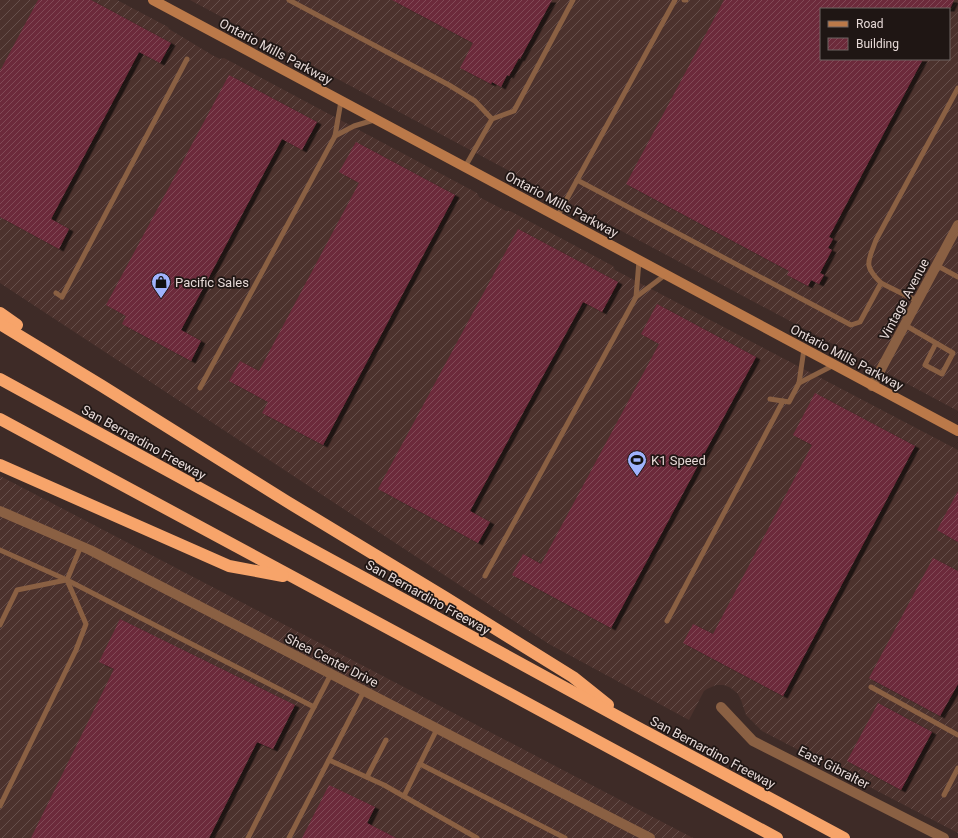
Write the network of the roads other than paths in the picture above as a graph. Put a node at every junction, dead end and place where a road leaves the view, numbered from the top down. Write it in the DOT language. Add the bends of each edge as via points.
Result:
graph roads {
  1 [pos="153,0"];
  2 [pos="289,0"];
  3 [pos="574,0"];
  4 [pos="675,0"];
  5 [pos="187,59"];
  6 [pos="958,88"];
  7 [pos="341,101"];
  8 [pos="376,119"];
  9 [pos="492,119"];
  10 [pos="334,136"];
  11 [pos="465,167"];
  12 [pos="577,180"];
  13 [pos="557,217"];
  14 [pos="958,225"];
  15 [pos="639,261"];
  16 [pos="936,266"];
  17 [pos="665,275"];
  18 [pos="958,277"];
  19 [pos="881,283"];
  20 [pos="56,293"];
  21 [pos="636,297"];
  22 [pos="917,301"];
  23 [pos="0,313"];
  24 [pos="0,324"];
  25 [pos="905,325"];
  26 [pos="936,343"];
  27 [pos="804,349"];
  28 [pos="834,365"];
  29 [pos="0,379"];
  30 [pos="799,383"];
  31 [pos="102,386"];
  32 [pos="872,386"];
  33 [pos="200,388"];
  34 [pos="770,399"];
  35 [pos="783,401"];
  36 [pos="0,419"];
  37 [pos="958,431"];
  38 [pos="0,465"];
  39 [pos="0,511"];
  40 [pos="81,546"];
  41 [pos="0,550"];
  42 [pos="485,576"];
  43 [pos="295,578"];
  44 [pos="67,580"];
  45 [pos="667,621"];
  46 [pos="0,625"];
  47 [pos="331,674"];
  48 [pos="871,687"];
  49 [pos="364,691"];
  50 [pos="314,707"];
  51 [pos="721,707"];
  52 [pos="635,726"];
  53 [pos="437,729"];
  54 [pos="958,735"];
  55 [pos="386,740"];
  56 [pos="329,760"];
  57 [pos="420,764"];
  58 [pos="958,768"];
  59 [pos="367,777"];
  60 [pos="944,795"];
  61 [pos="404,796"];
  62 [pos="0,806"];
  63 [pos="248,838"];
  64 [pos="289,838"];
  65 [pos="477,838"];
  66 [pos="565,838"];
  67 [pos="650,838"];
  68 [pos="777,838"];
  69 [pos="844,838"];
  70 [pos="944,838"];
  1 -- 7 [label="main road, Ontario Mills Parkway"];
  2 -- 9 [label="lane" via="449,85 475,102"];
  3 -- 9 [label="lane" via="514,111"];
  4 -- 12 [label="lane"];
  5 -- 20 [label="lane" via="62,297"];
  6 -- 19 [label="lane" via="876,240 868,263 872,274"];
  7 -- 8 [label="main road, Ontario Mills Parkway"];
  7 -- 10 [label="lane"];
  8 -- 10 [label="lane"];
  8 -- 11 [label="main road, Ontario Mills Parkway"];
  9 -- 11 [label="lane"];
  10 -- 33 [label="lane"];
  11 -- 13 [label="main road, Ontario Mills Parkway"];
  12 -- 13 [label="lane"];
  12 -- 19 [label="lane" via="851,325 860,322"];
  13 -- 15 [label="main road, Ontario Mills Parkway"];
  14 -- 16 [label="street, Vintage Avenue"];
  15 -- 17 [label="main road, Ontario Mills Parkway"];
  15 -- 21 [label="lane"];
  16 -- 18 [label="lane"];
  16 -- 22 [label="street, Vintage Avenue"];
  17 -- 21 [label="lane"];
  17 -- 27 [label="main road, Ontario Mills Parkway"];
  19 -- 22 [label="lane"];
  21 -- 42 [label="lane"];
  22 -- 25 [label="street, Vintage Avenue"];
  23 -- 31 [label="highway"];
  24 -- 31 [label="highway"];
  25 -- 26 [label="lane"];
  25 -- 32 [label="street, Vintage Avenue"];
  26 -- 26 [label="lane" via="953,353 942,374 924,365"];
  27 -- 28 [label="main road, Ontario Mills Parkway"];
  27 -- 30 [label="lane"];
  28 -- 30 [label="lane"];
  28 -- 32 [label="main road, Ontario Mills Parkway"];
  29 -- 52 [label="highway, San Bernardino Freeway"];
  30 -- 35 [label="lane" via="789,402"];
  31 -- 52 [label="highway" via="573,677"];
  32 -- 37 [label="main road, Ontario Mills Parkway"];
  34 -- 35 [label="lane"];
  35 -- 45 [label="lane"];
  36 -- 43 [label="highway"];
  38 -- 43 [label="highway" via="229,566"];
  39 -- 40 [label="street, Shea Center Drive"];
  40 -- 44 [label="lane"];
  40 -- 47 [label="street, Shea Center Drive"];
  41 -- 44 [label="lane"];
  43 -- 68 [label="highway"];
  44 -- 46 [label="lane" via="17,590"];
  44 -- 50 [label="lane"];
  44 -- 62 [label="lane" via="86,624 76,650"];
  47 -- 49 [label="street, Shea Center Drive"];
  47 -- 50 [label="lane"];
  48 -- 54 [label="lane"];
  49 -- 53 [label="street, Shea Center Drive"];
  49 -- 56 [label="lane"];
  50 -- 63 [label="lane"];
  51 -- 70 [label="street, East Gibralter" via="753,741"];
  52 -- 69 [label="highway, San Bernardino Freeway"];
  53 -- 57 [label="lane"];
  53 -- 67 [label="street, Shea Center Drive"];
  55 -- 59 [label="lane"];
  56 -- 59 [label="lane"];
  56 -- 64 [label="lane"];
  57 -- 61 [label="lane"];
  57 -- 66 [label="lane"];
  58 -- 60 [label="lane"];
  59 -- 61 [label="lane"];
  61 -- 65 [label="lane"];
}
